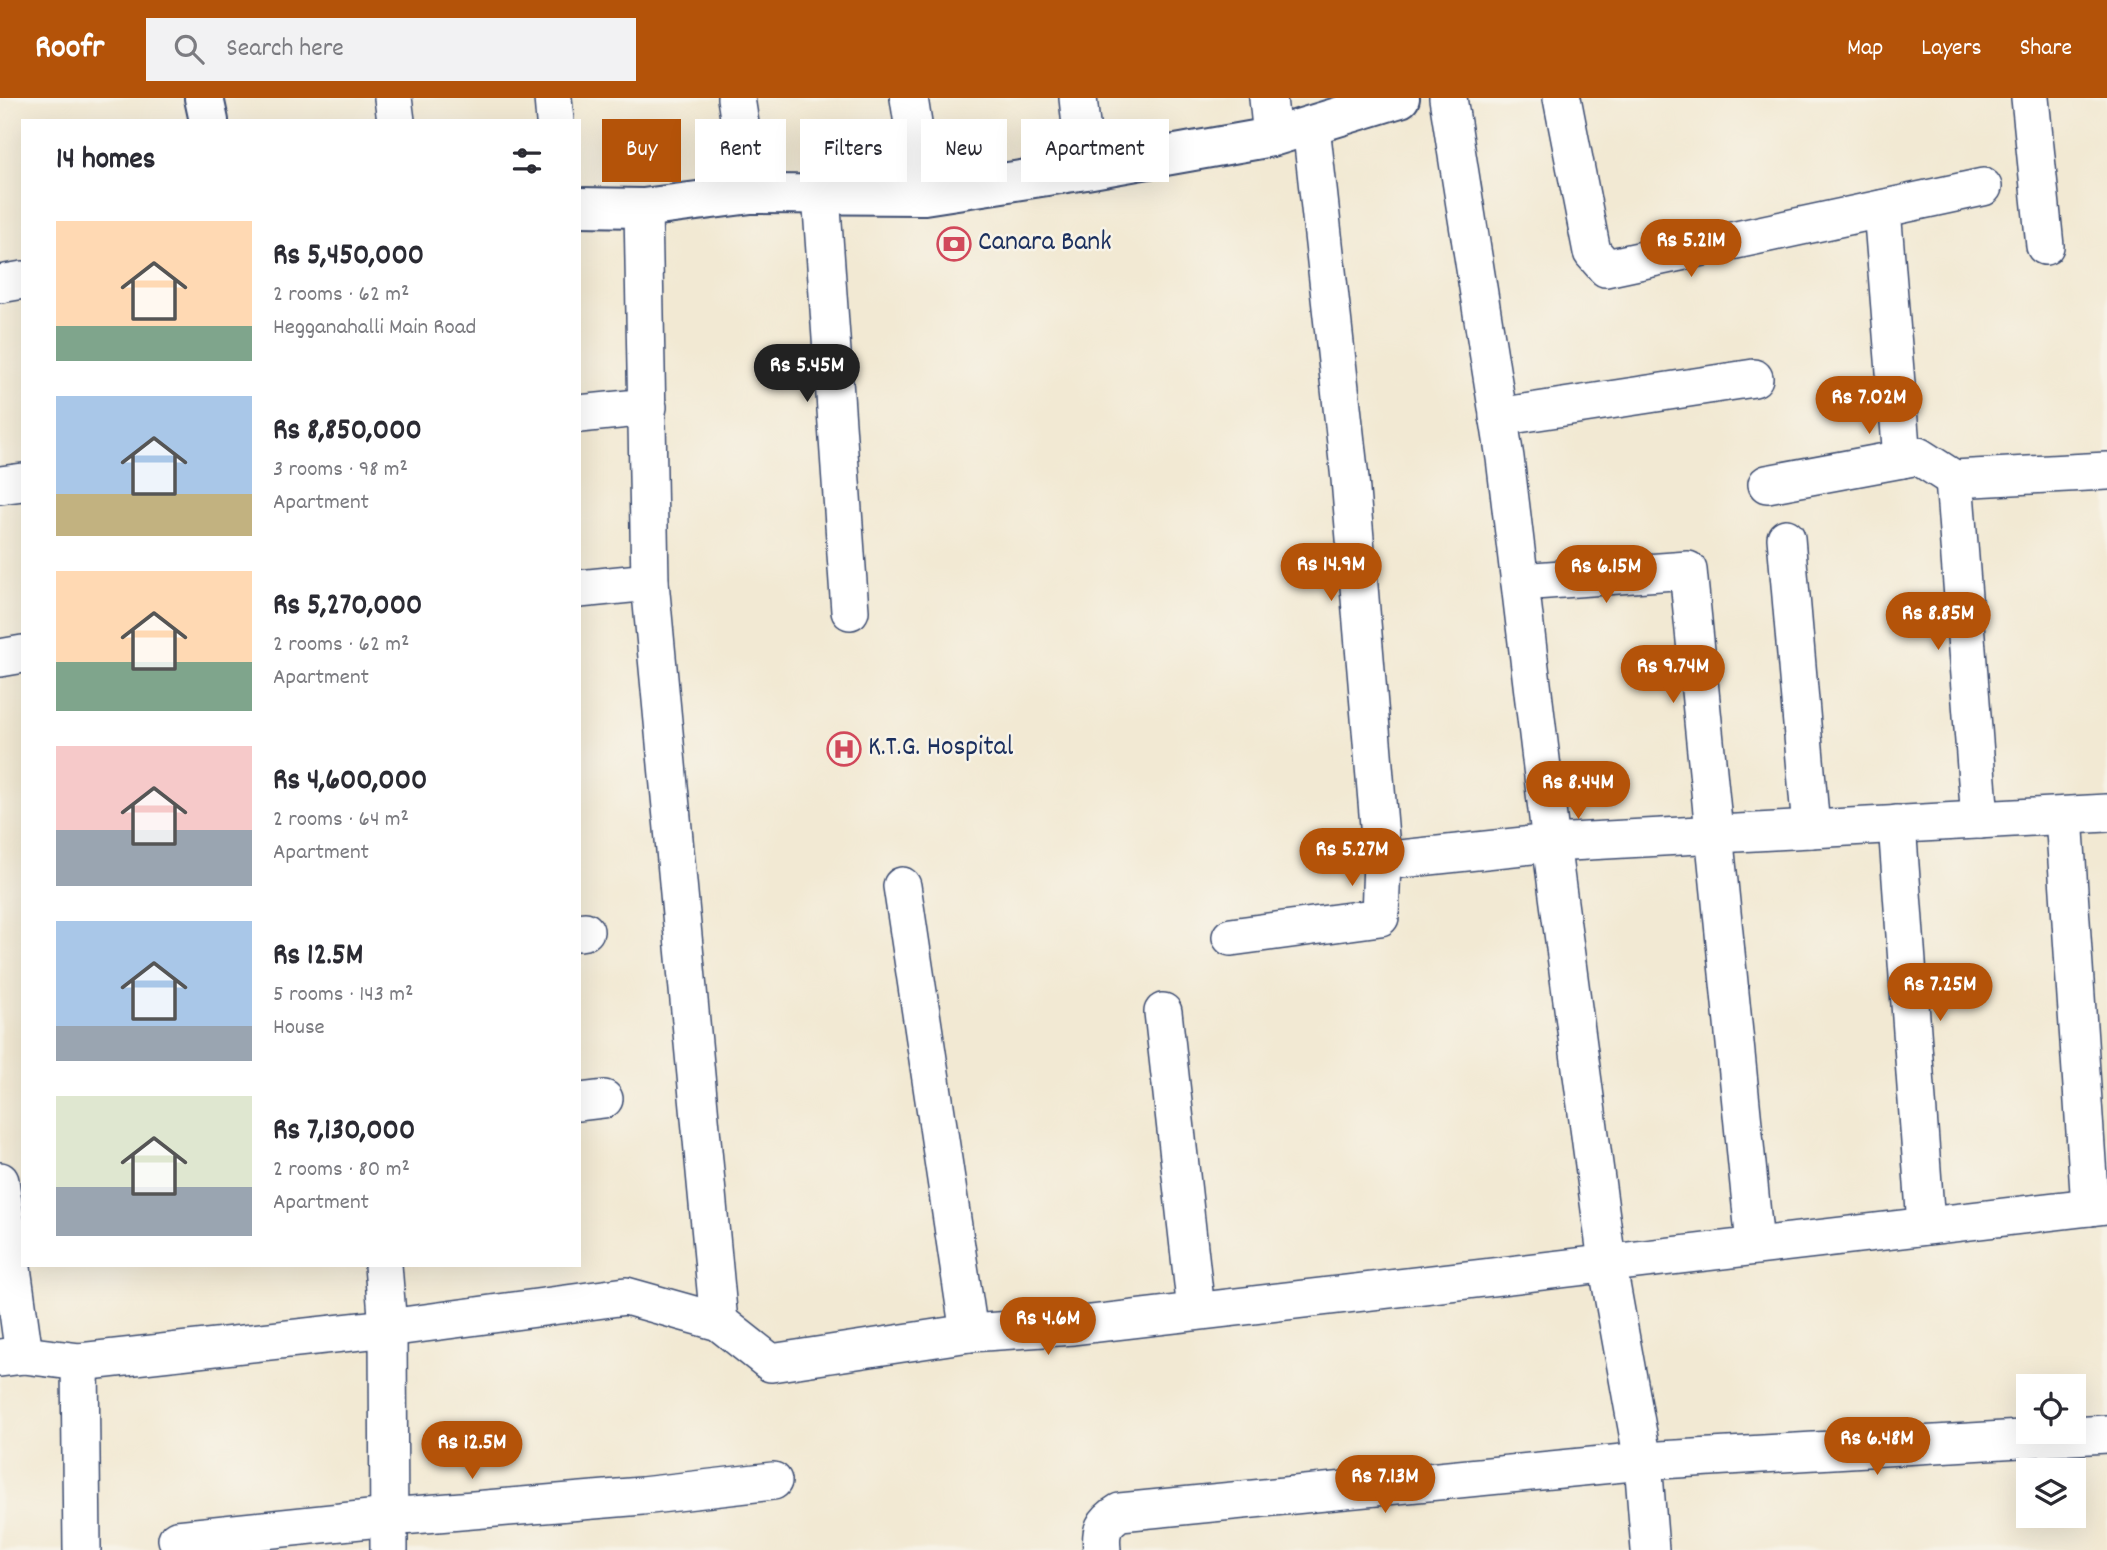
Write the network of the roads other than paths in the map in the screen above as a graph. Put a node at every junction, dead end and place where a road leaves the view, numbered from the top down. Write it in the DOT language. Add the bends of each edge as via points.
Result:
graph roads {
  1 [pos="204,98"];
  2 [pos="393,98"];
  3 [pos="552,98"];
  4 [pos="736,98"];
  5 [pos="909,98"];
  6 [pos="1078,98"];
  7 [pos="1268,98"];
  8 [pos="1400,98"];
  9 [pos="1448,98"];
  10 [pos="1562,98"];
  11 [pos="2030,98"];
  12 [pos="209,119"];
  13 [pos="396,119"];
  14 [pos="555,119"];
  15 [pos="1080,119"];
  16 [pos="1311,126"];
  17 [pos="1272,137"];
  18 [pos="1169,155"];
  19 [pos="1021,180"];
  20 [pos="1983,187"];
  21 [pos="751,194"];
  22 [pos="821,194"];
  23 [pos="925,195"];
  24 [pos="581,207"];
  25 [pos="643,208"];
  26 [pos="1882,209"];
  27 [pos="2045,246"];
  28 [pos="21,281"];
  29 [pos="0,285"];
  30 [pos="1754,378"];
  31 [pos="648,407"];
  32 [pos="581,414"];
  33 [pos="1498,417"];
  34 [pos="1902,459"];
  35 [pos="2107,471"];
  36 [pos="1954,480"];
  37 [pos="21,482"];
  38 [pos="1767,484"];
  39 [pos="0,485"];
  40 [pos="1786,538"];
  41 [pos="650,582"];
  42 [pos="1520,582"];
  43 [pos="581,589"];
  44 [pos="850,611"];
  45 [pos="21,654"];
  46 [pos="0,658"];
  47 [pos="2107,813"];
  48 [pos="2064,816"];
  49 [pos="1980,820"];
  50 [pos="1897,824"];
  51 [pos="1811,829"];
  52 [pos="1714,834"];
  53 [pos="1551,843"];
  54 [pos="1382,861"];
  55 [pos="902,886"];
  56 [pos="1231,937"];
  57 [pos="1163,1012"];
  58 [pos="0,1181"];
  59 [pos="2099,1206"];
  60 [pos="1926,1225"];
  61 [pos="1755,1245"];
  62 [pos="1607,1262"];
  63 [pos="383,1267"];
  64 [pos="1196,1311"];
  65 [pos="719,1322"];
  66 [pos="388,1328"];
  67 [pos="969,1333"];
  68 [pos="12,1357"];
  69 [pos="80,1362"];
  70 [pos="2107,1434"];
  71 [pos="1643,1461"];
  72 [pos="773,1480"];
  73 [pos="389,1533"];
  74 [pos="177,1539"];
  75 [pos="82,1550"];
  76 [pos="1102,1550"];
  77 [pos="1650,1550"];
  1 -- 12 [label="main road"];
  2 -- 13 [label="street"];
  3 -- 14 [label="street"];
  4 -- 21 [label="street"];
  5 -- 23 [label="street"];
  6 -- 15 [label="street"];
  7 -- 17 [label="street"];
  8 -- 16 [label="main road"];
  9 -- 33 [label="street"];
  10 -- 26 [label="street" via="1592,253 1606,268"];
  11 -- 27 [label="street"];
  16 -- 17 [label="main road"];
  16 -- 54 [label="street" via="1350,479"];
  17 -- 18 [label="main road"];
  19 -- 23 [label="main road"];
  20 -- 26 [label="street"];
  21 -- 22 [label="main road"];
  21 -- 25 [label="main road"];
  22 -- 23 [label="main road"];
  22 -- 44 [label="street"];
  24 -- 25 [label="main road"];
  25 -- 31 [label="street"];
  26 -- 34 [label="street"];
  28 -- 29 [label="street"];
  30 -- 33 [label="street"];
  31 -- 32 [label="street"];
  31 -- 41 [label="street"];
  33 -- 42 [label="street"];
  34 -- 36 [label="street" via="1918,456"];
  34 -- 38 [label="street"];
  35 -- 36 [label="street"];
  36 -- 49 [label="street"];
  37 -- 39 [label="street"];
  40 -- 51 [label="street"];
  41 -- 43 [label="street"];
  41 -- 65 [label="street"];
  42 -- 52 [label="street" via="1688,570"];
  42 -- 53 [label="street"];
  45 -- 46 [label="street"];
  47 -- 48 [label="street"];
  48 -- 49 [label="street"];
  48 -- 59 [label="street"];
  49 -- 50 [label="street"];
  50 -- 51 [label="street"];
  50 -- 60 [label="street"];
  51 -- 52 [label="street"];
  52 -- 53 [label="street"];
  52 -- 61 [label="street"];
  53 -- 54 [label="street"];
  53 -- 62 [label="street"];
  54 -- 56 [label="street" via="1380,917"];
  55 -- 67 [label="street"];
  57 -- 64 [label="street"];
  58 -- 68 [label="street"];
  59 -- 60 [label="street"];
  60 -- 61 [label="street"];
  61 -- 62 [label="street"];
  62 -- 64 [label="street"];
  62 -- 71 [label="street"];
  63 -- 66 [label="street"];
  64 -- 67 [label="street"];
  65 -- 66 [label="street" via="626,1296"];
  65 -- 67 [label="street" via="771,1363"];
  66 -- 69 [label="street"];
  66 -- 73 [label="street"];
  68 -- 69 [label="street"];
  69 -- 75 [label="street"];
  70 -- 71 [label="street"];
  71 -- 76 [label="street" via="1120,1512 1104,1524"];
  71 -- 77 [label="street"];
  72 -- 73 [label="street"];
  73 -- 74 [label="street"];
}
